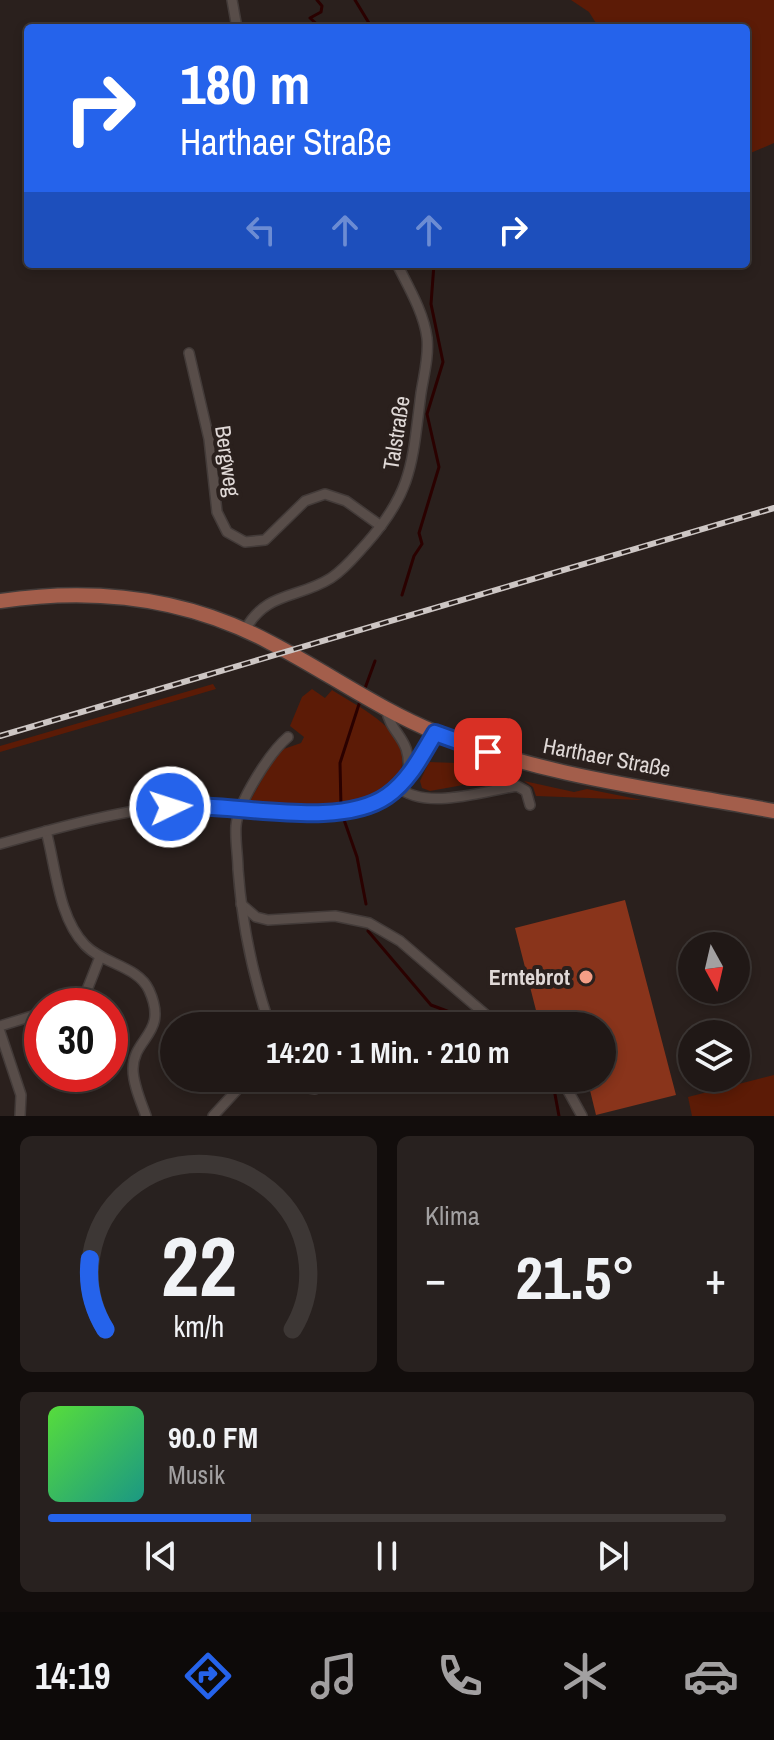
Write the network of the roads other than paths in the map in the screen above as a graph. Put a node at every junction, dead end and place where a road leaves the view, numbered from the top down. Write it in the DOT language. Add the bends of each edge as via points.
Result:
graph roads {
  1 [pos="232,0"];
  2 [pos="236,24"];
  3 [pos="399,268"];
  4 [pos="189,353"];
  5 [pos="381,526"];
  6 [pos="0,601"];
  7 [pos="245,630"];
  8 [pos="386,708"];
  9 [pos="435,733"];
  10 [pos="288,737"];
  11 [pos="408,776"];
  12 [pos="398,787"];
  13 [pos="530,805"];
  14 [pos="241,809"];
  15 [pos="774,811"];
  16 [pos="46,831"];
  17 [pos="0,844"];
  18 [pos="241,904"];
  19 [pos="100,957"];
  20 [pos="88,988"];
  21 [pos="265,1012"];
  22 [pos="483,1012"];
  23 [pos="24,1020"];
  24 [pos="0,1029"];
  25 [pos="235,1092"];
  26 [pos="569,1092"];
  27 [pos="20,1116"];
  28 [pos="146,1116"];
  29 [pos="213,1116"];
  30 [pos="582,1116"];
  1 -- 2 [label="street"];
  3 -- 5 [label="street, Talstraße" via="427,335 427,356 412,467 393,512"];
  4 -- 5 [label="street, Bergweg" via="209,439 217,512 227,532 245,542 265,540 305,501 325,494 346,501"];
  5 -- 7 [label="street, Talstraße" via="344,568 328,580 272,601 253,614"];
  6 -- 7 [label="main road, Harthaer Straße" via="60,594 135,597"];
  7 -- 8 [label="main road, Harthaer Straße"];
  8 -- 9 [label="main road, Harthaer Straße"];
  8 -- 11 [label="street" via="388,720 408,748"];
  9 -- 11 [label="street"];
  9 -- 15 [label="main road, Harthaer Straße" via="554,770"];
  10 -- 14 [label="street" via="275,748"];
  11 -- 12 [label="street"];
  12 -- 13 [label="street" via="419,799 434,799 517,786 526,791"];
  12 -- 14 [label="street" via="377,802 342,811"];
  14 -- 16 [label="street" via="170,807"];
  14 -- 18 [label="street" via="236,825"];
  16 -- 17 [label="street"];
  16 -- 19 [label="street" via="69,922"];
  18 -- 21 [label="street"];
  18 -- 22 [label="street" via="268,920 335,916 369,923 400,941"];
  19 -- 20 [label="street"];
  19 -- 28 [label="street" via="144,981 150,991 156,1022 137,1052 133,1070"];
  23 -- 24 [label="street"];
  24 -- 27 [label="street" via="21,1095"];
  25 -- 29 [label="street"];
  26 -- 30 [label="street"];
}
